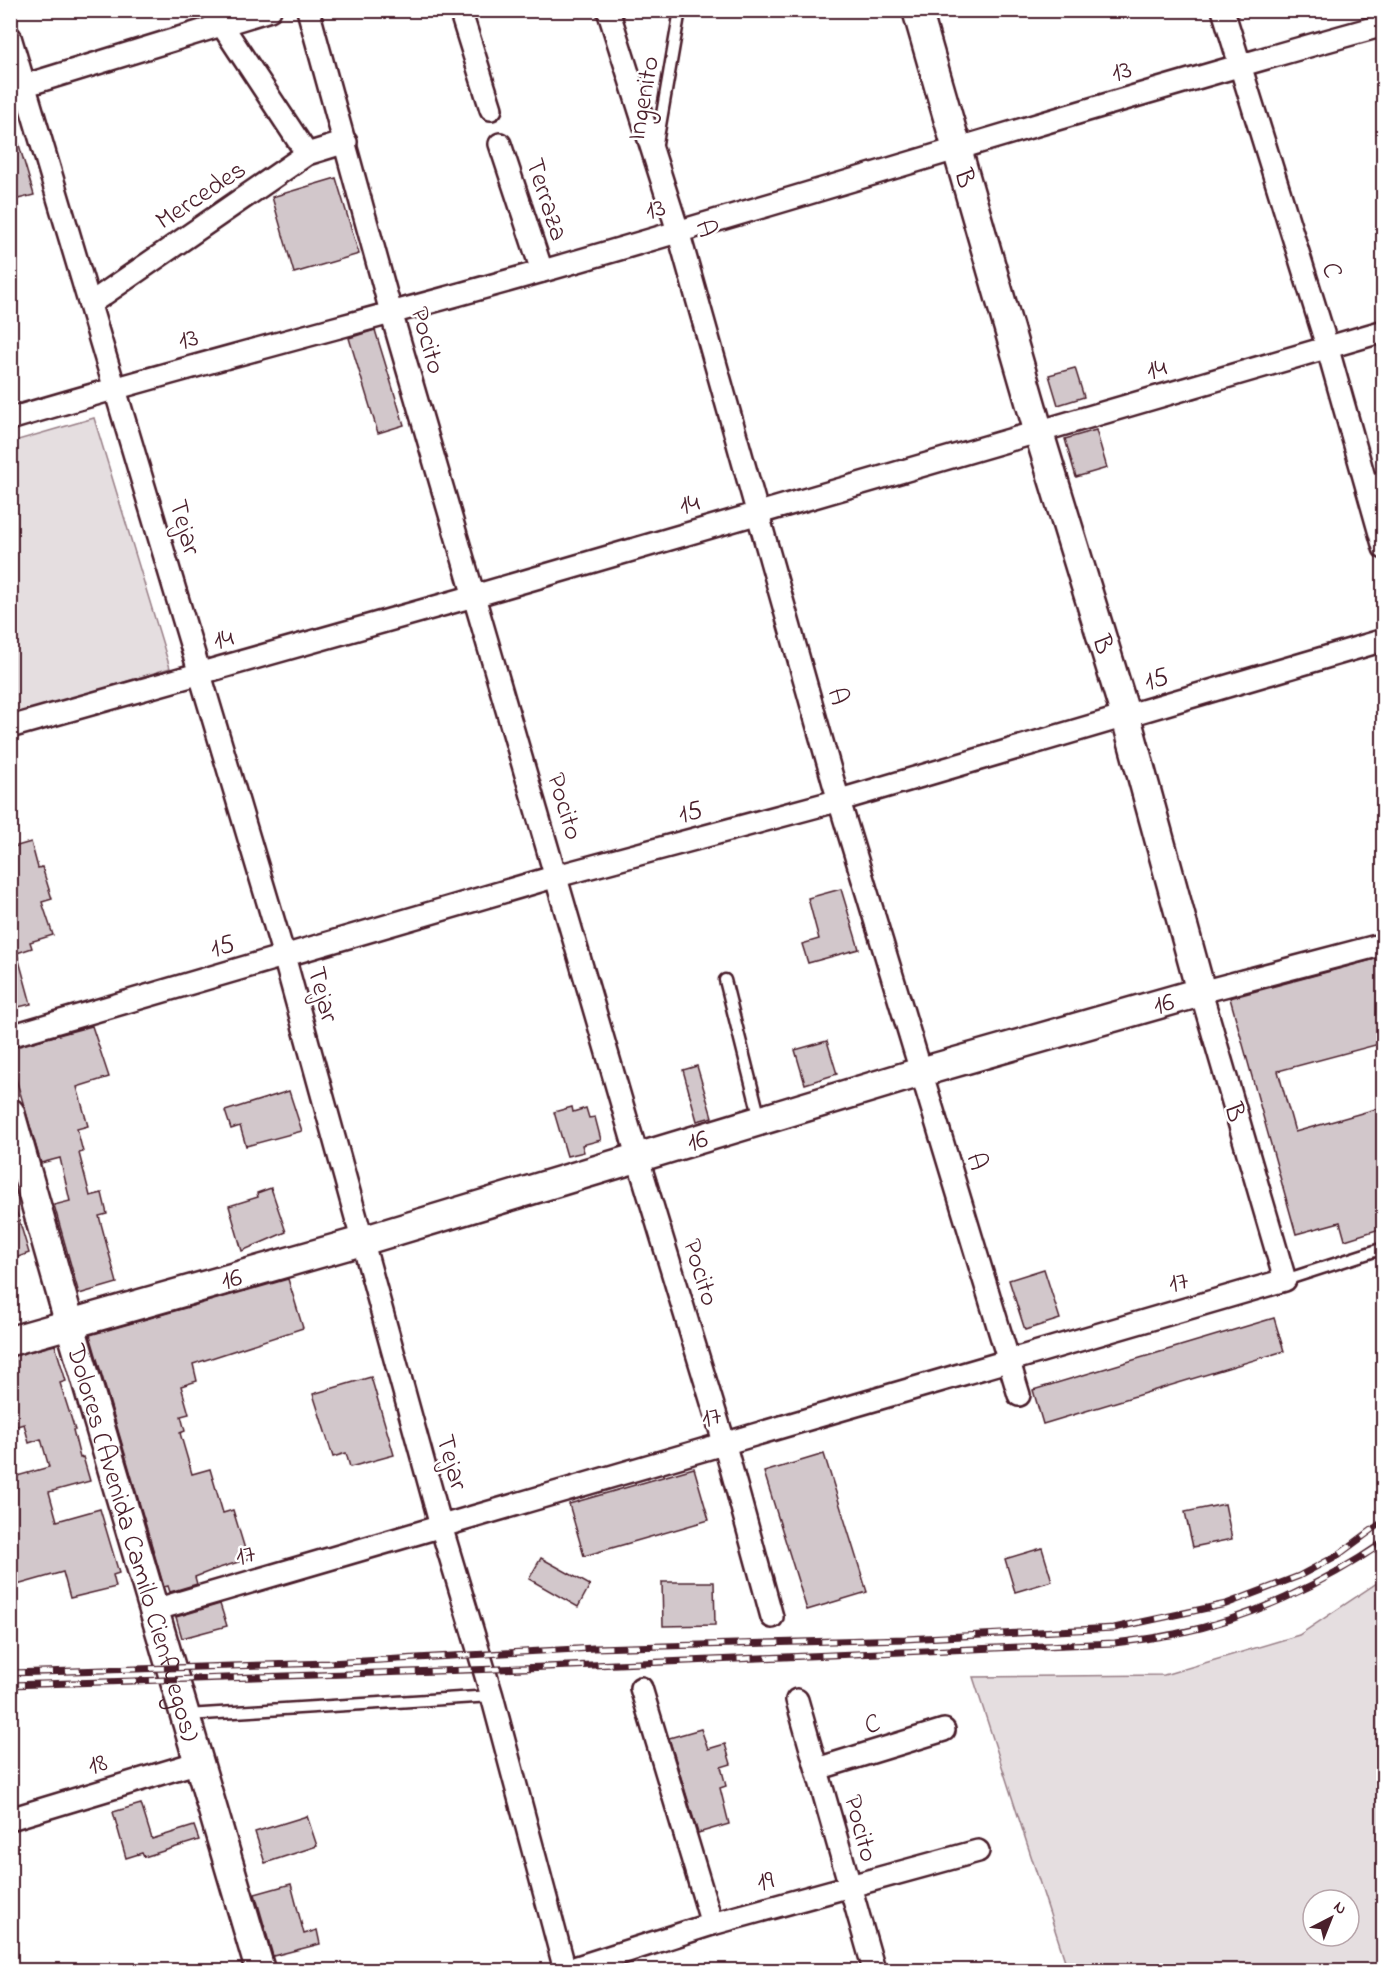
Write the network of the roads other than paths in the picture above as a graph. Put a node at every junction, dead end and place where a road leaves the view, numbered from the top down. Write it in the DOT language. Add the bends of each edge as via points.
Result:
graph roads {
  1 [pos="270,10"];
  2 [pos="308,10"];
  3 [pos="460,10"];
  4 [pos="608,10"];
  5 [pos="680,10"];
  6 [pos="917,10"];
  7 [pos="1224,10"];
  8 [pos="216,18"];
  9 [pos="1383,25"];
  10 [pos="10,37"];
  11 [pos="1239,65"];
  12 [pos="18,88"];
  13 [pos="490,109"];
  14 [pos="346,142"];
  15 [pos="500,144"];
  16 [pos="958,149"];
  17 [pos="307,154"];
  18 [pos="655,158"];
  19 [pos="678,231"];
  20 [pos="542,271"];
  21 [pos="91,303"];
  22 [pos="391,312"];
  23 [pos="1383,331"];
  24 [pos="1328,346"];
  25 [pos="116,388"];
  26 [pos="10,420"];
  27 [pos="1039,432"];
  28 [pos="1374,479"];
  29 [pos="759,513"];
  30 [pos="1383,548"];
  31 [pos="474,596"];
  32 [pos="1383,640"];
  33 [pos="198,675"];
  34 [pos="1126,717"];
  35 [pos="10,727"];
  36 [pos="840,800"];
  37 [pos="557,876"];
  38 [pos="1383,944"];
  39 [pos="284,956"];
  40 [pos="725,980"];
  41 [pos="1201,992"];
  42 [pos="10,1036"];
  43 [pos="921,1072"];
  44 [pos="10,1113"];
  45 [pos="761,1122"];
  46 [pos="638,1159"];
  47 [pos="362,1240"];
  48 [pos="1383,1248"];
  49 [pos="1285,1280"];
  50 [pos="70,1325"];
  51 [pos="10,1341"];
  52 [pos="1010,1360"];
  53 [pos="1019,1395"];
  54 [pos="724,1442"];
  55 [pos="441,1526"];
  56 [pos="154,1610"];
  57 [pos="772,1617"];
  58 [pos="641,1688"];
  59 [pos="492,1696"];
  60 [pos="797,1700"];
  61 [pos="185,1715"];
  62 [pos="944,1730"];
  63 [pos="199,1762"];
  64 [pos="817,1769"];
  65 [pos="10,1819"];
  66 [pos="978,1851"];
  67 [pos="848,1887"];
  68 [pos="712,1924"];
  69 [pos="260,1971"];
  70 [pos="567,1971"];
  71 [pos="873,1971"];
  1 -- 8 [label="street"];
  2 -- 14 [label="street, Pocito"];
  3 -- 13 [label="street"];
  4 -- 18 [label="street, A"];
  5 -- 18 [label="lane, Ingenito"];
  6 -- 16 [label="street, B"];
  7 -- 11 [label="street, C"];
  8 -- 12 [label="street"];
  8 -- 17 [label="street"];
  9 -- 11 [label="street, 13"];
  10 -- 12 [label="street, Tejar"];
  11 -- 16 [label="street, 13"];
  11 -- 24 [label="street, C"];
  12 -- 21 [label="street, Tejar"];
  14 -- 17 [label="street, Mercedes"];
  14 -- 22 [label="street, Pocito"];
  15 -- 20 [label="street, Terraza"];
  16 -- 19 [label="street, 13"];
  16 -- 27 [label="street, B"];
  17 -- 21 [label="street, Mercedes"];
  18 -- 19 [label="street, A"];
  19 -- 20 [label="street, 13"];
  19 -- 29 [label="street, A"];
  20 -- 22 [label="street, 13"];
  21 -- 25 [label="street, Tejar"];
  22 -- 25 [label="street, 13"];
  22 -- 31 [label="street, Pocito"];
  23 -- 24 [label="street, 14"];
  24 -- 27 [label="street, 14"];
  24 -- 28 [label="street, C"];
  25 -- 26 [label="street, 13"];
  25 -- 33 [label="street, Tejar"];
  27 -- 29 [label="street, 14"];
  27 -- 34 [label="street, B"];
  28 -- 30 [label="street, C"];
  29 -- 31 [label="street, 14"];
  29 -- 36 [label="street, A"];
  31 -- 33 [label="street, 14"];
  31 -- 37 [label="street, Pocito"];
  32 -- 34 [label="street, 15"];
  33 -- 35 [label="street, 14"];
  33 -- 39 [label="street, Tejar"];
  34 -- 36 [label="street, 15"];
  34 -- 41 [label="street, B"];
  36 -- 37 [label="street, 15"];
  36 -- 43 [label="street, A"];
  37 -- 39 [label="street, 15"];
  37 -- 46 [label="street, Pocito"];
  38 -- 41 [label="street, 16"];
  39 -- 42 [label="street, 15"];
  39 -- 47 [label="street, Tejar"];
  40 -- 45 [label="lane"];
  41 -- 43 [label="street, 16"];
  41 -- 49 [label="street, B"];
  43 -- 45 [label="street, 16"];
  43 -- 52 [label="street, A"];
  44 -- 50 [label="street, Dolores (Avenida Camilo Cienfuegos)"];
  45 -- 46 [label="street, 16"];
  46 -- 47 [label="street, 16"];
  46 -- 54 [label="street, Pocito"];
  47 -- 50 [label="street, 16"];
  47 -- 55 [label="street, Tejar"];
  48 -- 49 [label="lane"];
  49 -- 52 [label="street, 17"];
  50 -- 51 [label="street, 16"];
  50 -- 56 [label="street, Dolores (Avenida Camilo Cienfuegos)"];
  52 -- 53 [label="street, A"];
  52 -- 54 [label="street, 17"];
  54 -- 55 [label="street, 17"];
  54 -- 57 [label="street, Pocito"];
  55 -- 56 [label="street, 17"];
  55 -- 59 [label="street, Tejar"];
  56 -- 61 [label="street, Dolores (Avenida Camilo Cienfuegos)"];
  58 -- 68 [label="street"];
  59 -- 61 [label="lane"];
  59 -- 70 [label="street, Tejar"];
  60 -- 64 [label="street, Pocito"];
  61 -- 63 [label="street, Dolores (Avenida Camilo Cienfuegos)"];
  62 -- 64 [label="street, C"];
  63 -- 65 [label="street, 18"];
  63 -- 69 [label="street, Dolores (Avenida Camilo Cienfuegos)"];
  64 -- 67 [label="street, Pocito"];
  66 -- 67 [label="street, 19"];
  67 -- 68 [label="street, 19"];
  67 -- 71 [label="street, Pocito"];
  68 -- 70 [label="street, 19"];
}
